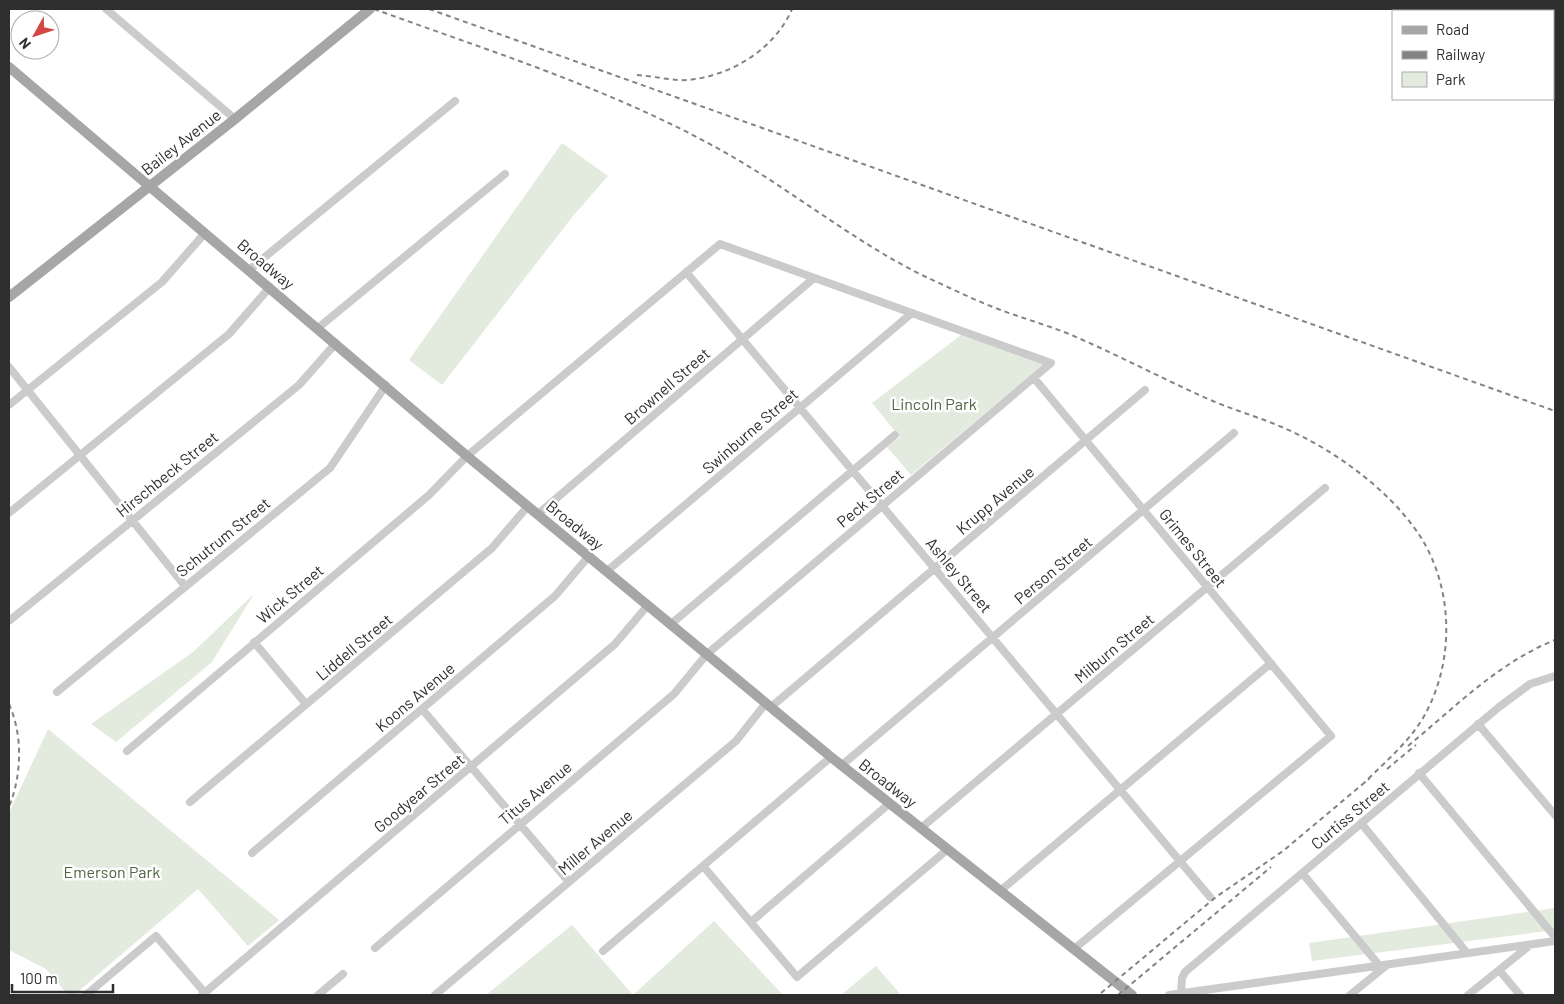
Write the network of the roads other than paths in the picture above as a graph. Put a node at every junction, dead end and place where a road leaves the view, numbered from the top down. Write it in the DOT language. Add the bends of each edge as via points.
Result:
graph roads {
  1 [pos="106,9"];
  2 [pos="370,9"];
  3 [pos="9,67"];
  4 [pos="455,101"];
  5 [pos="235,119"];
  6 [pos="505,174"];
  7 [pos="148,187"];
  8 [pos="205,233"];
  9 [pos="249,270"];
  10 [pos="686,272"];
  11 [pos="814,278"];
  12 [pos="270,287"];
  13 [pos="9,296"];
  14 [pos="912,313"];
  15 [pos="318,328"];
  16 [pos="743,339"];
  17 [pos="336,343"];
  18 [pos="9,367"];
  19 [pos="1034,378"];
  20 [pos="386,385"];
  21 [pos="27,389"];
  22 [pos="1145,390"];
  23 [pos="9,405"];
  24 [pos="800,406"];
  25 [pos="1234,433"];
  26 [pos="895,435"];
  27 [pos="1087,440"];
  28 [pos="80,455"];
  29 [pos="467,456"];
  30 [pos="853,470"];
  31 [pos="1324,488"];
  32 [pos="883,505"];
  33 [pos="528,506"];
  34 [pos="1145,511"];
  35 [pos="9,513"];
  36 [pos="538,514"];
  37 [pos="132,520"];
  38 [pos="589,556"];
  39 [pos="936,568"];
  40 [pos="607,571"];
  41 [pos="185,586"];
  42 [pos="1208,588"];
  43 [pos="648,605"];
  44 [pos="9,621"];
  45 [pos="670,624"];
  46 [pos="994,638"];
  47 [pos="254,642"];
  48 [pos="707,654"];
  49 [pos="1271,663"];
  50 [pos="1555,676"];
  51 [pos="57,692"];
  52 [pos="306,704"];
  53 [pos="768,705"];
  54 [pos="422,709"];
  55 [pos="1057,714"];
  56 [pos="1478,724"];
  57 [pos="127,751"];
  58 [pos="831,757"];
  59 [pos="842,766"];
  60 [pos="471,767"];
  61 [pos="1419,774"];
  62 [pos="1120,790"];
  63 [pos="190,802"];
  64 [pos="890,803"];
  65 [pos="1555,815"];
  66 [pos="1361,823"];
  67 [pos="520,824"];
  68 [pos="921,828"];
  69 [pos="948,849"];
  70 [pos="252,853"];
  71 [pos="1180,861"];
  72 [pos="703,866"];
  73 [pos="1302,873"];
  74 [pos="569,882"];
  75 [pos="1000,891"];
  76 [pos="1210,897"];
  77 [pos="751,922"];
  78 [pos="1555,937"];
  79 [pos="1555,941"];
  80 [pos="1530,945"];
  81 [pos="375,948"];
  82 [pos="1074,949"];
  83 [pos="603,951"];
  84 [pos="1468,954"];
  85 [pos="1389,964"];
  86 [pos="1379,965"];
  87 [pos="1499,970"];
  88 [pos="343,974"];
  89 [pos="1182,992"];
  90 [pos="204,994"];
  91 [pos="86,995"];
  92 [pos="318,995"];
  93 [pos="435,995"];
  94 [pos="1132,995"];
  95 [pos="1170,995"];
  96 [pos="1350,995"];
  97 [pos="1468,995"];
  98 [pos="1520,995"];
  1 -- 5 [label="street"];
  2 -- 5 [label="main road, Bailey Avenue"];
  3 -- 7 [label="main road, Broadway"];
  4 -- 9 [label="street"];
  5 -- 7 [label="main road, Bailey Avenue"];
  6 -- 15 [label="street"];
  7 -- 8 [label="main road, Broadway"];
  7 -- 13 [label="main road, Bailey Avenue"];
  8 -- 9 [label="main road, Broadway"];
  8 -- 21 [label="street" via="162,282"];
  9 -- 12 [label="main road, Broadway"];
  10 -- 11 [label="street, Wick Street" via="720,244"];
  10 -- 16 [label="street, Ashley Street"];
  10 -- 29 [label="street, Wick Street"];
  11 -- 14 [label="street"];
  11 -- 16 [label="street, Brownell Street"];
  12 -- 15 [label="main road, Broadway"];
  12 -- 28 [label="street" via="229,334"];
  14 -- 19 [label="street, Peck Street" via="1051,364"];
  14 -- 24 [label="street, Swinburne Street"];
  15 -- 17 [label="main road, Broadway"];
  16 -- 24 [label="street, Ashley Street"];
  16 -- 36 [label="street, Brownell Street"];
  17 -- 20 [label="main road, Broadway"];
  17 -- 37 [label="street, Hirschbeck Street" via="299,385"];
  18 -- 21 [label="street"];
  19 -- 27 [label="street, Grimes Street"];
  19 -- 32 [label="street, Peck Street"];
  20 -- 29 [label="main road, Broadway"];
  20 -- 41 [label="street, Schutrum Street" via="330,468"];
  21 -- 23 [label="street"];
  21 -- 28 [label="street"];
  22 -- 27 [label="street, Krupp Avenue"];
  24 -- 30 [label="street, Ashley Street"];
  24 -- 40 [label="street, Swinburne Street"];
  25 -- 34 [label="street, Person Street"];
  26 -- 30 [label="street"];
  27 -- 34 [label="street, Grimes Street"];
  27 -- 39 [label="street, Krupp Avenue"];
  28 -- 35 [label="street"];
  28 -- 37 [label="street"];
  29 -- 33 [label="main road, Broadway"];
  29 -- 47 [label="street, Wick Street" via="429,495"];
  30 -- 32 [label="street, Ashley Street"];
  30 -- 45 [label="street"];
  31 -- 42 [label="street, Milburn Street"];
  32 -- 39 [label="street, Ashley Street"];
  32 -- 48 [label="street, Peck Street"];
  33 -- 36 [label="main road, Broadway"];
  33 -- 52 [label="street, Liddell Street" via="492,548"];
  34 -- 42 [label="street, Grimes Street"];
  34 -- 46 [label="street, Person Street"];
  36 -- 38 [label="main road, Broadway"];
  37 -- 41 [label="street"];
  37 -- 44 [label="street, Hirschbeck Street"];
  38 -- 40 [label="main road, Broadway"];
  38 -- 54 [label="street, Koons Avenue" via="555,596"];
  39 -- 46 [label="street, Ashley Street"];
  39 -- 53 [label="street, Krupp Avenue"];
  40 -- 43 [label="main road, Broadway"];
  41 -- 51 [label="street, Schutrum Street"];
  42 -- 49 [label="street, Grimes Street"];
  42 -- 55 [label="street, Milburn Street"];
  43 -- 45 [label="main road, Broadway"];
  43 -- 60 [label="street, Goodyear Street" via="615,644"];
  45 -- 48 [label="main road, Broadway"];
  46 -- 55 [label="street, Ashley Street"];
  46 -- 59 [label="street, Person Street"];
  47 -- 52 [label="street"];
  47 -- 57 [label="street, Wick Street"];
  48 -- 53 [label="main road, Broadway"];
  48 -- 67 [label="street, Titus Avenue" via="674,694"];
  49 -- 62 [label="street"];
  49 -- 71 [label="street, Grimes Street" via="1331,736"];
  50 -- 56 [label="street, Curtiss Street" via="1530,684"];
  52 -- 63 [label="street, Liddell Street"];
  53 -- 58 [label="main road, Broadway"];
  53 -- 74 [label="street, Miller Avenue" via="736,740"];
  54 -- 60 [label="street"];
  54 -- 70 [label="street, Koons Avenue"];
  55 -- 62 [label="street, Ashley Street"];
  55 -- 68 [label="street, Milburn Street"];
  56 -- 61 [label="street, Curtiss Street"];
  56 -- 65 [label="street"];
  58 -- 59 [label="main road, Broadway"];
  58 -- 72 [label="street"];
  59 -- 64 [label="main road, Broadway"];
  60 -- 67 [label="street"];
  60 -- 90 [label="street, Goodyear Street"];
  61 -- 66 [label="street, Curtiss Street"];
  61 -- 78 [label="street"];
  62 -- 71 [label="street, Ashley Street"];
  62 -- 75 [label="street"];
  64 -- 68 [label="main road, Broadway"];
  64 -- 77 [label="street"];
  66 -- 73 [label="street, Curtiss Street"];
  66 -- 84 [label="street"];
  67 -- 74 [label="street"];
  67 -- 81 [label="street, Titus Avenue"];
  68 -- 69 [label="main road, Broadway"];
  69 -- 75 [label="main road, Broadway"];
  69 -- 77 [label="street" via="797,977"];
  71 -- 76 [label="street, Ashley Street"];
  71 -- 82 [label="street"];
  72 -- 77 [label="street"];
  72 -- 83 [label="street"];
  73 -- 86 [label="street"];
  73 -- 89 [label="street, Curtiss Street" via="1185,972"];
  74 -- 93 [label="street, Miller Avenue"];
  75 -- 82 [label="main road, Broadway"];
  79 -- 80 [label="street"];
  80 -- 84 [label="street"];
  80 -- 87 [label="street"];
  82 -- 94 [label="main road, Broadway"];
  84 -- 85 [label="street"];
  85 -- 86 [label="street"];
  85 -- 96 [label="street"];
  86 -- 89 [label="street"];
  87 -- 97 [label="street"];
  87 -- 98 [label="street"];
  88 -- 92 [label="street"];
  89 -- 95 [label="street"];
  90 -- 91 [label="street" via="156,936"];
}
